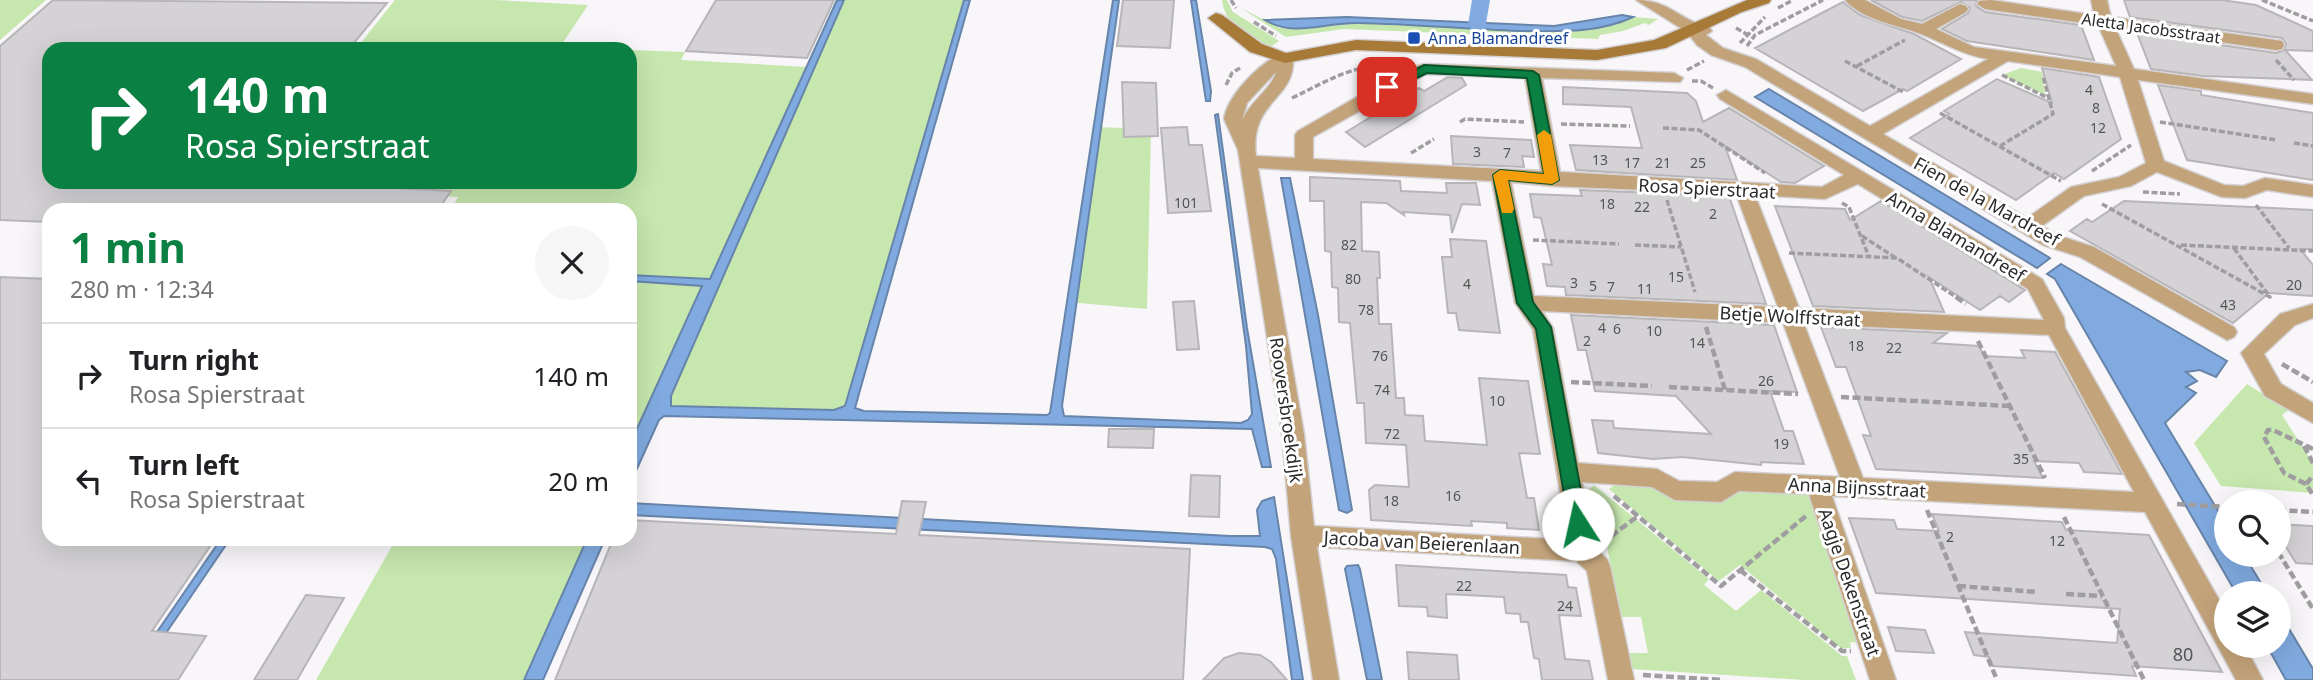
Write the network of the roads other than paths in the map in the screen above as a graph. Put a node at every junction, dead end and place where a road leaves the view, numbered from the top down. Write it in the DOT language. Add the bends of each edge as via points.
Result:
graph roads {
  1 [pos="1213,0"];
  2 [pos="1644,0"];
  3 [pos="1853,0"];
  4 [pos="2099,0"];
  5 [pos="1757,3"];
  6 [pos="1985,4"];
  7 [pos="1961,9"];
  8 [pos="1216,18"];
  9 [pos="2105,21"];
  10 [pos="1924,29"];
  11 [pos="1701,34"];
  12 [pos="2269,44"];
  13 [pos="2005,57"];
  14 [pos="1286,65"];
  15 [pos="1268,68"];
  16 [pos="2128,74"];
  17 [pos="1533,75"];
  18 [pos="1674,78"];
  19 [pos="1726,95"];
  20 [pos="2312,99"];
  21 [pos="1870,134"];
  22 [pos="1246,151"];
  23 [pos="1304,163"];
  24 [pos="2156,165"];
  25 [pos="1500,175"];
  26 [pos="1858,176"];
  27 [pos="1552,180"];
  28 [pos="1744,190"];
  29 [pos="2313,191"];
  30 [pos="2028,227"];
  31 [pos="1525,303"];
  32 [pos="2313,311"];
  33 [pos="1791,316"];
  34 [pos="2055,328"];
  35 [pos="2227,332"];
  36 [pos="2313,414"];
  37 [pos="1569,471"];
  38 [pos="1856,487"];
  39 [pos="1820,493"];
  40 [pos="2164,504"];
  41 [pos="1303,536"];
  42 [pos="1585,553"];
  43 [pos="2214,610"];
  44 [pos="2238,658"];
  45 [pos="1620,677"];
  46 [pos="1326,680"];
  47 [pos="1883,680"];
  48 [pos="2250,680"];
  1 -- 8 [label="main road"];
  2 -- 11 [label="street, Fien de la Mardreef"];
  3 -- 10 [label="street" via="1896,23"];
  4 -- 9 [label="street"];
  5 -- 11 [label="main road" via="1746,14"];
  6 -- 9 [label="street, Aletta Jacobsstraat"];
  7 -- 10 [label="street"];
  8 -- 14 [label="main road"];
  8 -- 15 [label="main road" via="1215,27 1223,41 1244,58"];
  9 -- 12 [label="street, Aletta Jacobsstraat"];
  9 -- 16 [label="street"];
  10 -- 13 [label="street" via="1970,51"];
  11 -- 14 [label="main road" via="1674,51 1649,57 1389,47 1311,69"];
  11 -- 21 [label="street, Fien de la Mardreef" via="1730,57 1750,63"];
  13 -- 16 [label="street"];
  13 -- 21 [label="street"];
  14 -- 15 [label="street, Rooversbroekdijk"];
  14 -- 22 [label="street, Rooversbroekdijk" via="1280,85 1255,110"];
  15 -- 22 [label="street, Rooversbroekdijk" via="1234,108 1233,120"];
  16 -- 20 [label="street"];
  16 -- 24 [label="street"];
  17 -- 18 [label="street"];
  17 -- 23 [label="street" via="1424,69 1408,75 1304,135"];
  17 -- 27 [label="street"];
  19 -- 26 [label="street, Anna Blamandreef"];
  21 -- 30 [label="street, Fien de la Mardreef"];
  22 -- 23 [label="street, Rosa Spierstraat"];
  22 -- 41 [label="street, Rooversbroekdijk" via="1293,434"];
  23 -- 25 [label="street, Rosa Spierstraat"];
  24 -- 29 [label="street" via="2222,191 2245,192 2266,184"];
  24 -- 30 [label="street" via="2124,182 2078,191"];
  25 -- 27 [label="street, Rosa Spierstraat"];
  25 -- 31 [label="street"];
  26 -- 28 [label="street, Rosa Spierstraat" via="1827,192"];
  26 -- 34 [label="street, Anna Blamandreef" via="2035,284"];
  27 -- 28 [label="street, Rosa Spierstraat"];
  28 -- 33 [label="street"];
  30 -- 35 [label="street, Fien de la Mardreef" via="2087,252"];
  31 -- 33 [label="street, Betje Wolffstraat"];
  31 -- 37 [label="street" via="1544,327"];
  32 -- 36 [label="street" via="2290,316 2252,353 2273,390"];
  33 -- 34 [label="street, Betje Wolffstraat"];
  33 -- 38 [label="street"];
  34 -- 40 [label="street, Anna Blamandreef"];
  37 -- 39 [label="street, Anna Bijnsstraat" via="1657,478 1675,490 1721,492 1735,481"];
  37 -- 42 [label="street"];
  38 -- 39 [label="street, Anna Bijnsstraat"];
  38 -- 40 [label="street, Anna Bijnsstraat"];
  39 -- 47 [label="street, Aagje Dekenstraat"];
  40 -- 43 [label="street, Anna Blamandreef"];
  41 -- 42 [label="street, Jacoba van Beierenlaan"];
  41 -- 46 [label="street, Rooversbroekdijk"];
  42 -- 45 [label="street" via="1598,566"];
  44 -- 48 [label="street"];
}
